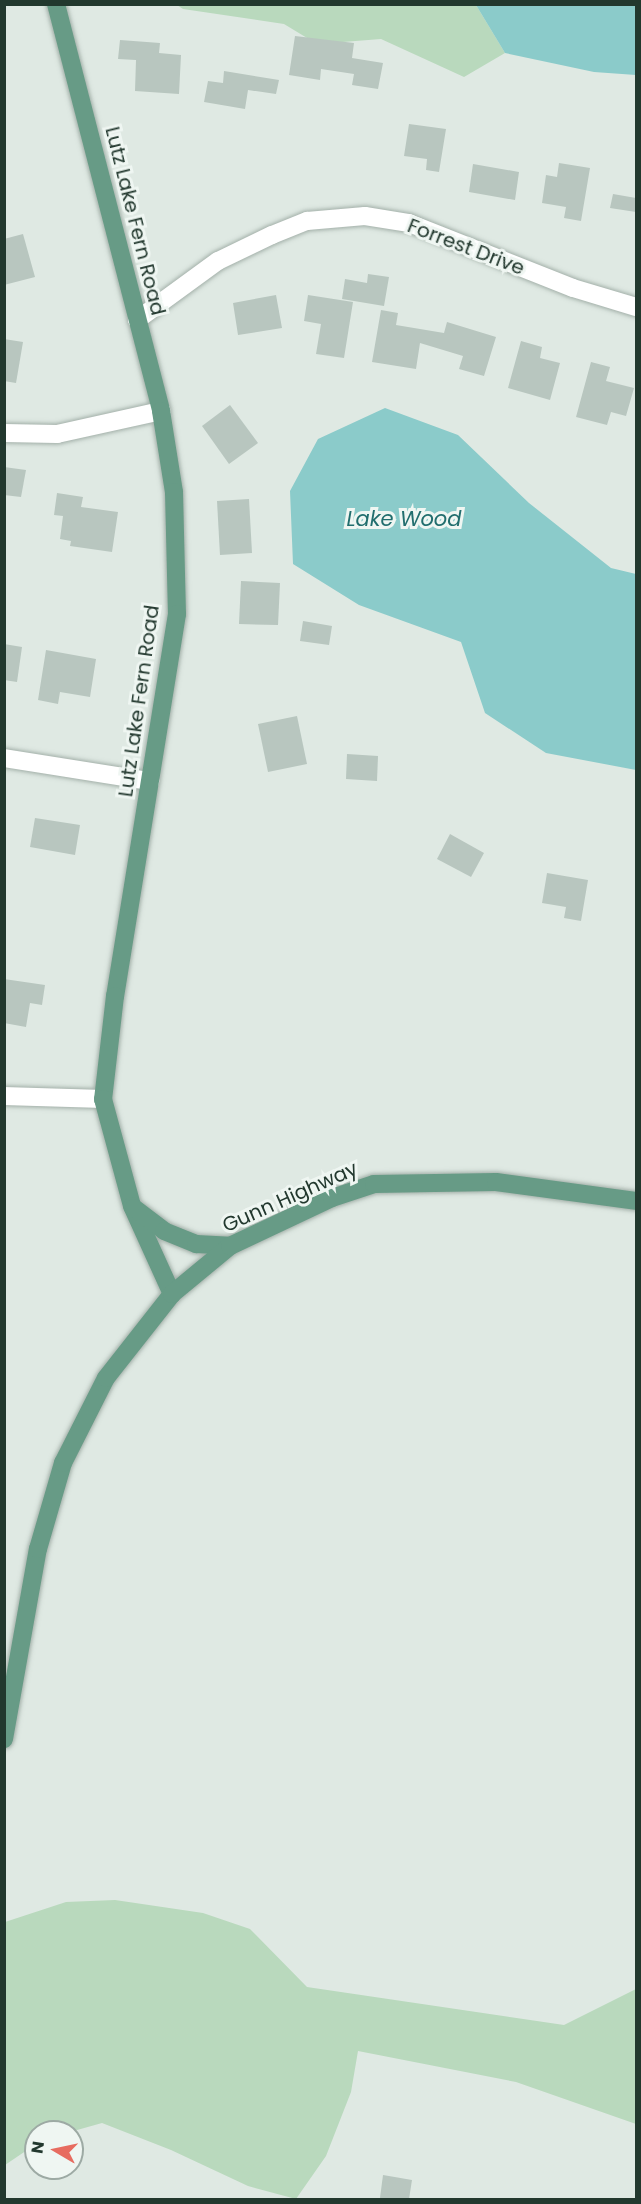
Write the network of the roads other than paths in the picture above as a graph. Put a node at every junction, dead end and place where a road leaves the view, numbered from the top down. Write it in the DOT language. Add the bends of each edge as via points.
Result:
graph roads {
  1 [pos="56,4"];
  2 [pos="636,307"];
  3 [pos="137,320"];
  4 [pos="161,411"];
  5 [pos="4,433"];
  6 [pos="4,758"];
  7 [pos="150,781"];
  8 [pos="4,1096"];
  9 [pos="103,1099"];
  10 [pos="636,1201"];
  11 [pos="132,1206"];
  12 [pos="230,1246"];
  13 [pos="172,1294"];
  14 [pos="4,1739"];
  1 -- 3 [label="main road, Lutz Lake Fern Road"];
  2 -- 3 [label="street, Forrest Drive" via="573,288 410,223 365,216 307,222 272,235 218,261"];
  3 -- 4 [label="main road, Lutz Lake Fern Road"];
  4 -- 5 [label="street" via="57,434"];
  4 -- 7 [label="main road, Lutz Lake Fern Road" via="174,492 177,614"];
  6 -- 7 [label="street"];
  7 -- 9 [label="main road, Lutz Lake Fern Road" via="115,996"];
  8 -- 9 [label="street"];
  9 -- 11 [label="main road, Lutz Lake Fern Road"];
  10 -- 12 [label="main road, Gunn Highway" via="496,1182 374,1184 332,1198"];
  11 -- 12 [label="main road" via="164,1231 196,1244"];
  11 -- 13 [label="main road, Lutz Lake Fern Road"];
  12 -- 13 [label="main road, Gunn Highway"];
  13 -- 14 [label="main road, Gunn Highway" via="106,1378 63,1463 38,1549"];
}
